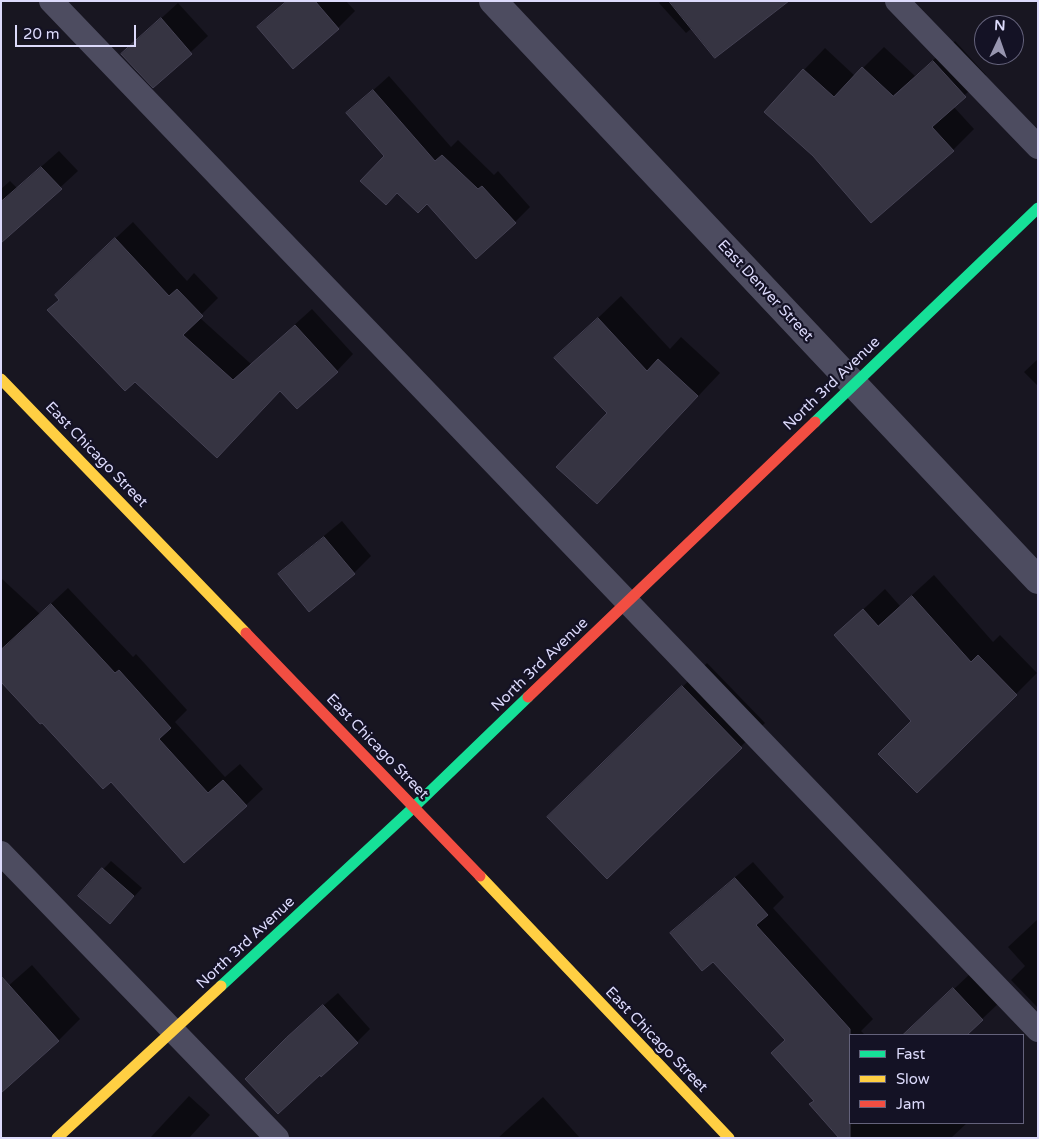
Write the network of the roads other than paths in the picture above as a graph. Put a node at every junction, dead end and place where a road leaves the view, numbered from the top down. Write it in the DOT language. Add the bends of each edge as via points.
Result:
graph roads {
  1 [pos="51,1"];
  2 [pos="493,1"];
  3 [pos="897,1"];
  4 [pos="1038,147"];
  5 [pos="1038,208"];
  6 [pos="1,379"];
  7 [pos="852,384"];
  8 [pos="1038,580"];
  9 [pos="627,602"];
  10 [pos="414,807"];
  11 [pos="1,853"];
  12 [pos="1038,1030"];
  13 [pos="174,1031"];
  14 [pos="57,1138"];
  15 [pos="277,1138"];
  16 [pos="728,1138"];
  1 -- 9 [label="lane"];
  2 -- 7 [label="street, East Denver Street"];
  3 -- 4 [label="lane"];
  5 -- 7 [label="street, North 3rd Avenue"];
  6 -- 10 [label="street, East Chicago Street"];
  7 -- 8 [label="street, East Denver Street"];
  7 -- 9 [label="street, North 3rd Avenue"];
  9 -- 10 [label="street, North 3rd Avenue"];
  9 -- 12 [label="lane"];
  10 -- 13 [label="street, North 3rd Avenue"];
  10 -- 16 [label="street, East Chicago Street"];
  11 -- 13 [label="lane"];
  13 -- 14 [label="street, North 3rd Avenue"];
  13 -- 15 [label="lane"];
}
